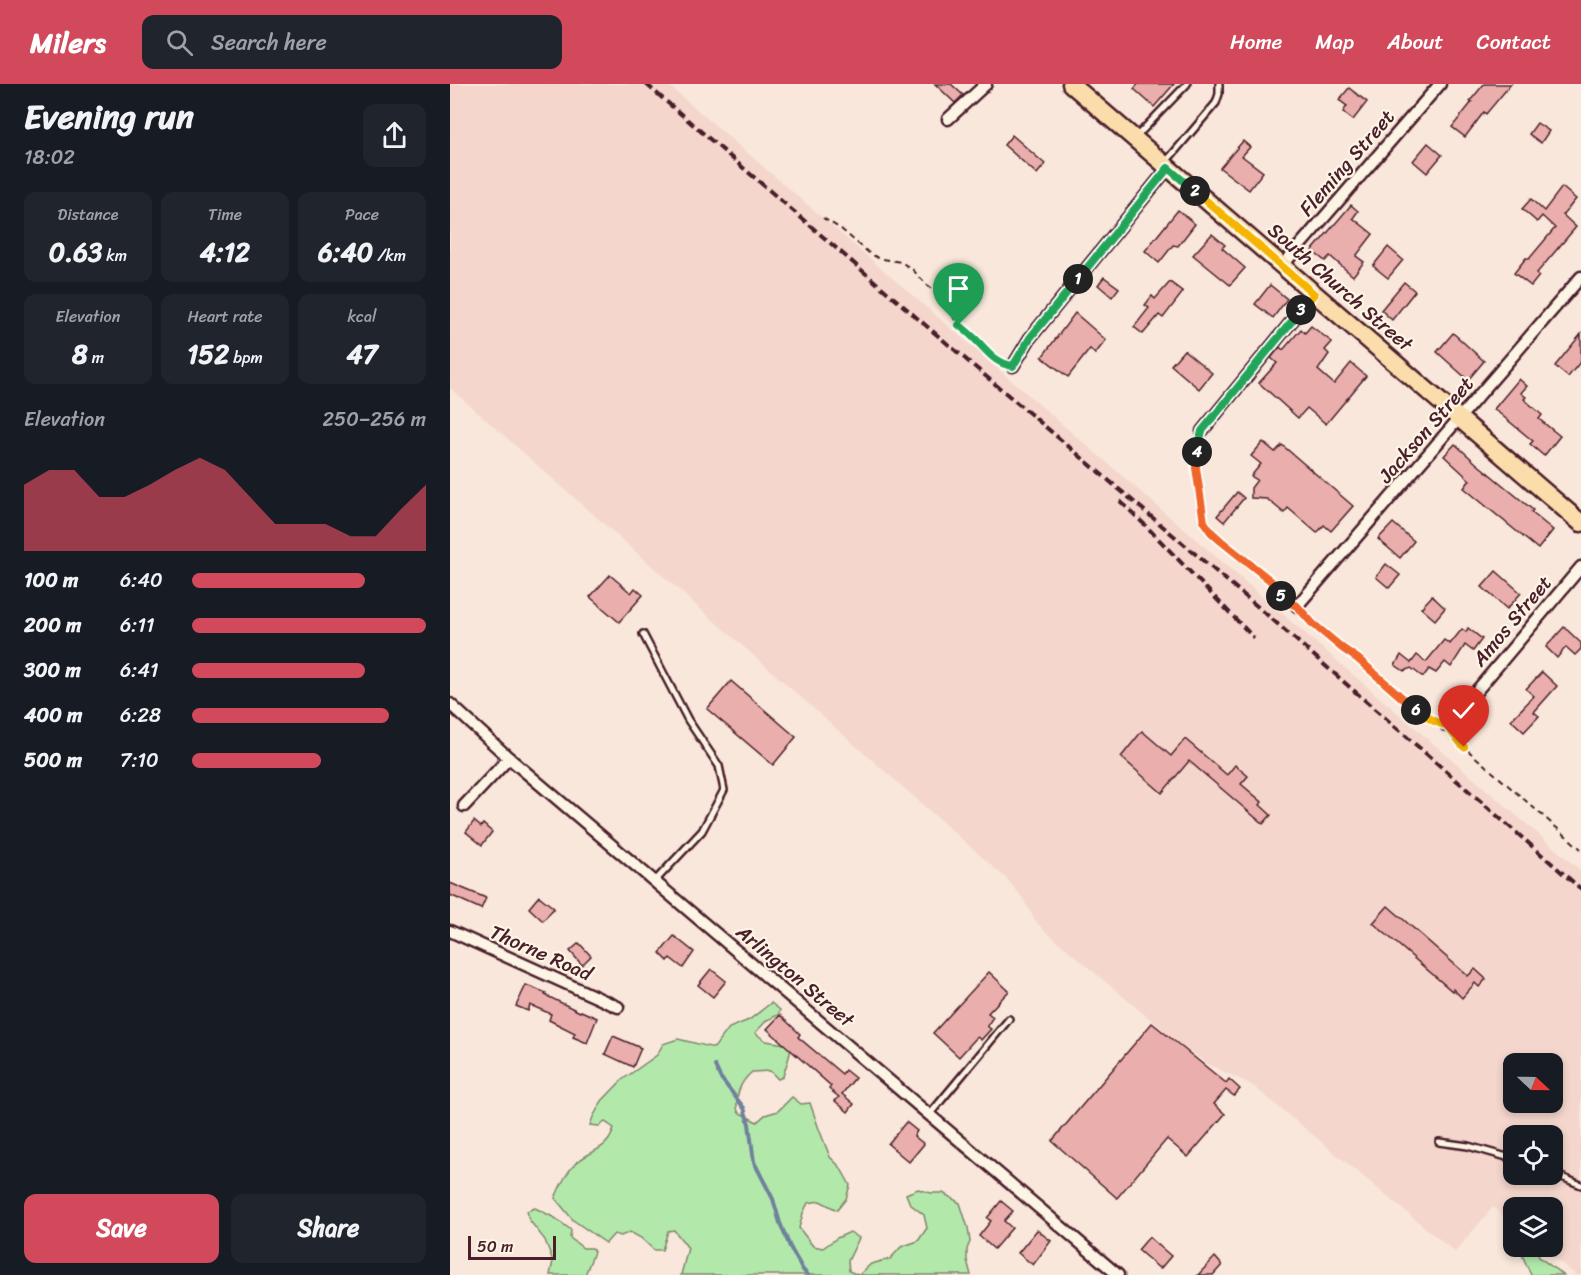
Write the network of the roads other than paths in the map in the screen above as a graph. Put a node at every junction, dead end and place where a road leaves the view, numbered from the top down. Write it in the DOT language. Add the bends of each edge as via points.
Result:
graph roads {
  1 [pos="986,84"];
  2 [pos="1071,84"];
  3 [pos="1187,84"];
  4 [pos="1220,84"];
  5 [pos="1440,84"];
  6 [pos="948,119"];
  7 [pos="1134,139"];
  8 [pos="1166,166"];
  9 [pos="1282,266"];
  10 [pos="1581,277"];
  11 [pos="1314,294"];
  12 [pos="1013,366"];
  13 [pos="1460,418"];
  14 [pos="1202,431"];
  15 [pos="1581,523"];
  16 [pos="1581,567"];
  17 [pos="1297,606"];
  18 [pos="644,634"];
  19 [pos="450,704"];
  20 [pos="1447,726"];
  21 [pos="509,758"];
  22 [pos="464,806"];
  23 [pos="655,881"];
  24 [pos="450,931"];
  25 [pos="618,1007"];
  26 [pos="1009,1019"];
  27 [pos="930,1114"];
  28 [pos="1439,1142"];
  29 [pos="1503,1156"];
  30 [pos="1563,1178"];
  31 [pos="1581,1185"];
  32 [pos="1118,1275"];
  1 -- 6 [label="street"];
  2 -- 7 [label="main road, South Church Street"];
  3 -- 7 [label="lane"];
  4 -- 8 [label="lane" via="1216,104"];
  5 -- 9 [label="street, Fleming Street"];
  7 -- 8 [label="main road, South Church Street"];
  8 -- 9 [label="main road, South Church Street"];
  8 -- 12 [label="street" via="1030,338"];
  9 -- 11 [label="main road, South Church Street"];
  10 -- 13 [label="street, Jackson Street"];
  11 -- 13 [label="main road, South Church Street"];
  11 -- 14 [label="street"];
  13 -- 15 [label="main road, South Church Street"];
  13 -- 17 [label="street, Jackson Street"];
  16 -- 20 [label="street, Amos Street"];
  18 -- 23 [label="lane" via="688,720 719,766 724,790 702,831"];
  19 -- 21 [label="street, Arlington Street"];
  21 -- 22 [label="street"];
  21 -- 23 [label="street, Arlington Street"];
  23 -- 27 [label="street, Arlington Street"];
  24 -- 25 [label="street, Thorne Road"];
  26 -- 27 [label="lane"];
  27 -- 32 [label="street, Arlington Street"];
  28 -- 29 [label="lane"];
  30 -- 31 [label="lane"];
}
